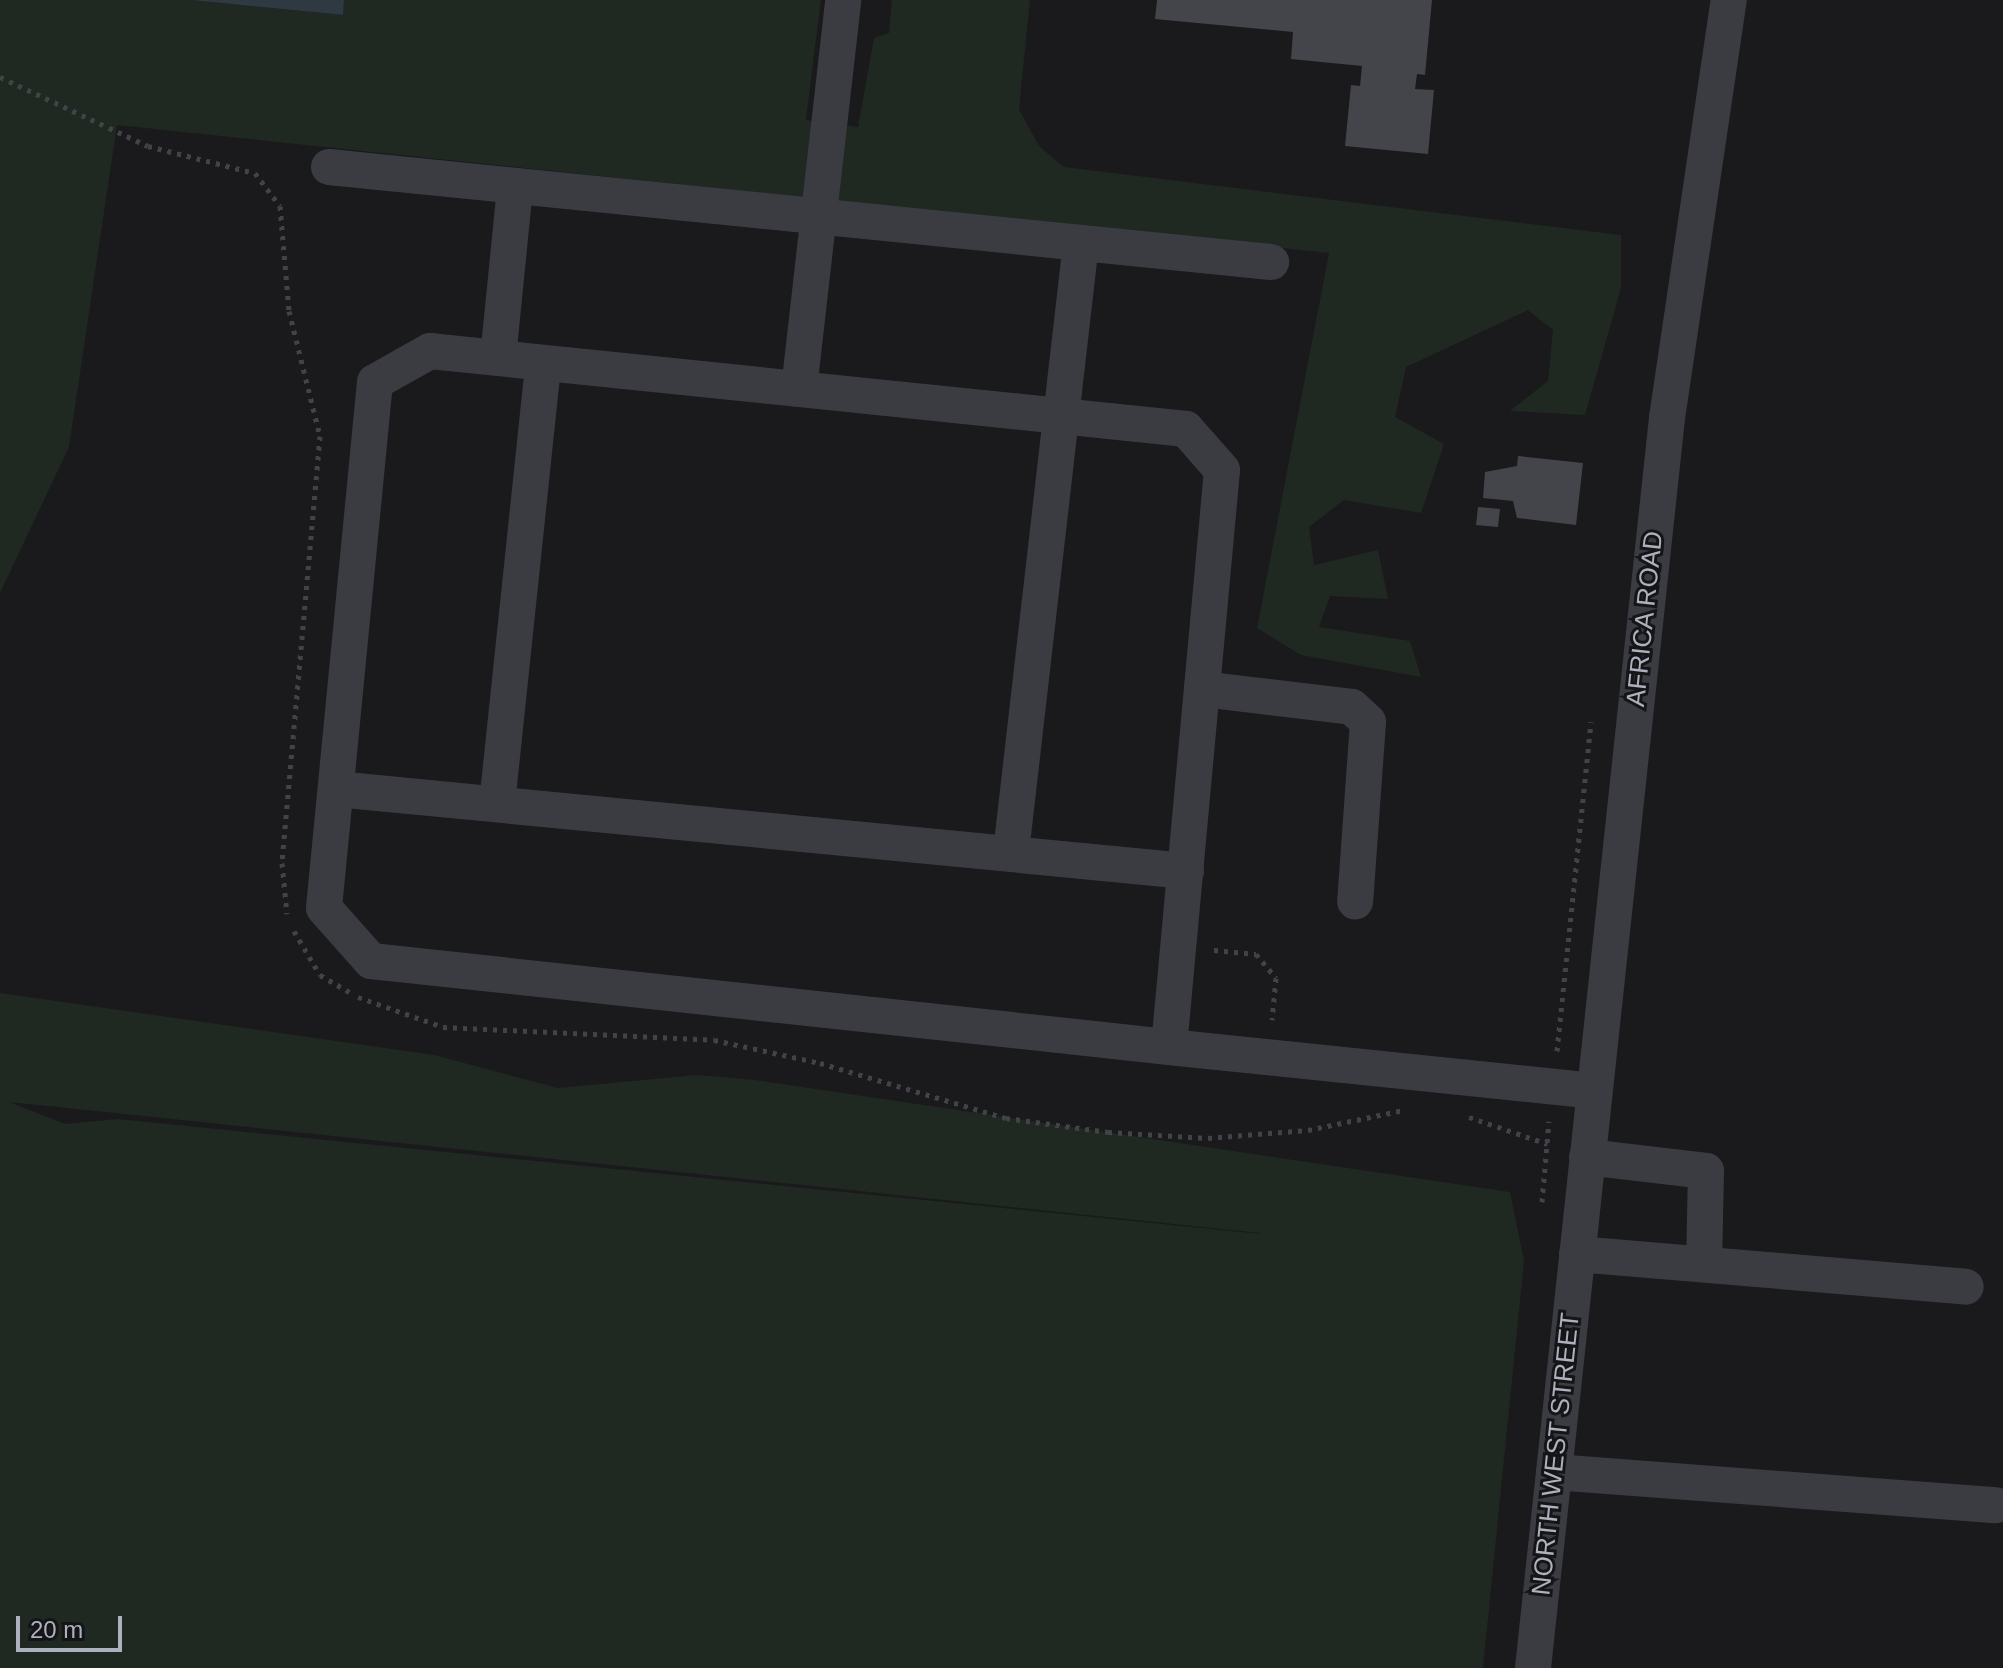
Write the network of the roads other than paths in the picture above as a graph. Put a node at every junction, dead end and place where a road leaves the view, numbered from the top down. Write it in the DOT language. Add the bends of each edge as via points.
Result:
graph roads {
  1 [pos="843,0"];
  2 [pos="1729,0"];
  3 [pos="329,167"];
  4 [pos="515,187"];
  5 [pos="821,217"];
  6 [pos="1081,243"];
  7 [pos="1271,262"];
  8 [pos="498,358"];
  9 [pos="543,363"];
  10 [pos="799,389"];
  11 [pos="1061,416"];
  12 [pos="1202,689"];
  13 [pos="336,789"];
  14 [pos="497,804"];
  15 [pos="1011,852"];
  16 [pos="1186,871"];
  17 [pos="1355,902"];
  18 [pos="1169,1047"];
  19 [pos="1594,1091"];
  20 [pos="1587,1157"];
  21 [pos="1577,1247"];
  22 [pos="1704,1263"];
  23 [pos="1966,1287"];
  24 [pos="1554,1472"];
  25 [pos="1996,1505"];
  26 [pos="1533,1668"];
  1 -- 5 [label="street"];
  2 -- 19 [label="street, AFRICA ROAD" via="1667,418"];
  3 -- 4 [label="street"];
  4 -- 5 [label="street"];
  4 -- 8 [label="street"];
  5 -- 6 [label="street"];
  5 -- 10 [label="street"];
  6 -- 7 [label="street"];
  6 -- 11 [label="street"];
  8 -- 9 [label="street"];
  8 -- 13 [label="street" via="430,351 375,382"];
  9 -- 10 [label="street"];
  9 -- 14 [label="street"];
  10 -- 11 [label="street"];
  11 -- 12 [label="street" via="1186,429 1222,470"];
  11 -- 15 [label="street"];
  12 -- 16 [label="street"];
  12 -- 17 [label="street" via="1352,707 1368,722"];
  13 -- 14 [label="street"];
  13 -- 18 [label="street" via="324,908 371,961"];
  14 -- 15 [label="street"];
  15 -- 16 [label="street"];
  16 -- 18 [label="street"];
  18 -- 19 [label="street"];
  19 -- 20 [label="street, AFRICA ROAD"];
  20 -- 21 [label="street, AFRICA ROAD"];
  20 -- 22 [label="street" via="1706,1171"];
  21 -- 22 [label="street"];
  21 -- 24 [label="street, NORTH WEST STREET"];
  22 -- 23 [label="street"];
  24 -- 25 [label="street"];
  24 -- 26 [label="street, NORTH WEST STREET"];
}
